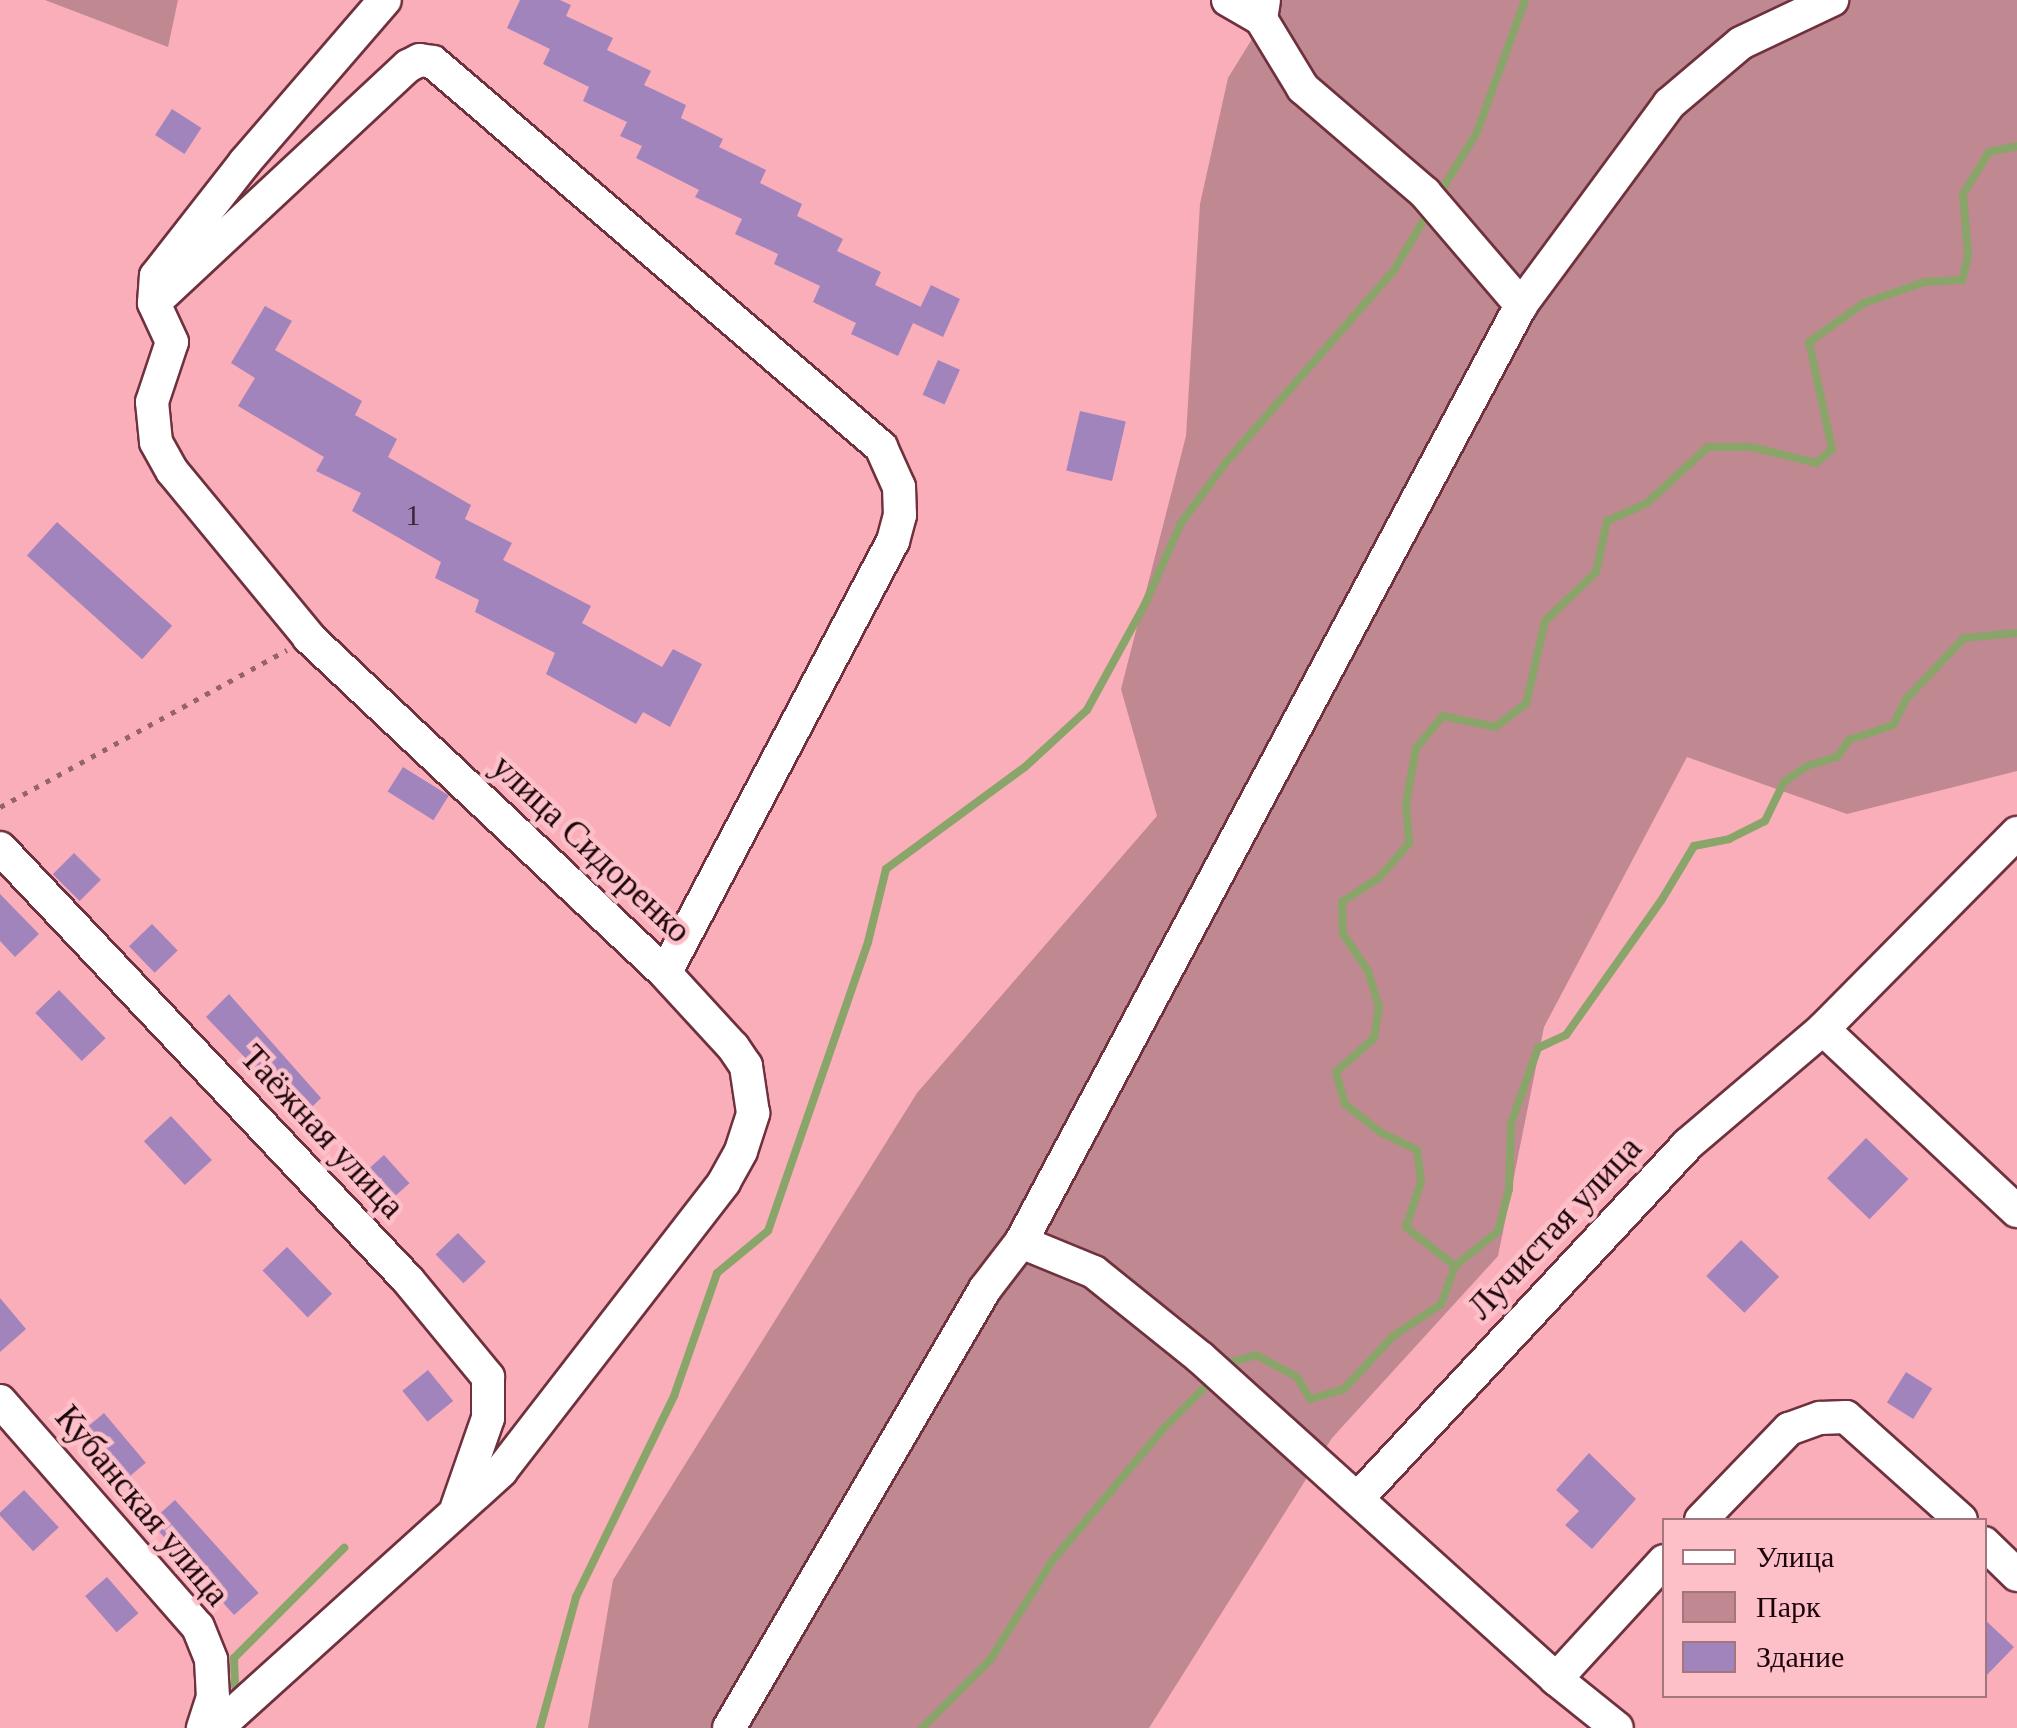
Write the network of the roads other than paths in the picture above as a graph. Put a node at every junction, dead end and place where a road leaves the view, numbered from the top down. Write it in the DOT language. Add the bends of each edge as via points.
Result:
graph roads {
  1 [pos="384,0"];
  2 [pos="1228,0"];
  3 [pos="1832,0"];
  4 [pos="1262,9"];
  5 [pos="154,303"];
  6 [pos="1521,305"];
  7 [pos="2017,833"];
  8 [pos="0,848"];
  9 [pos="664,973"];
  10 [pos="1824,1029"];
  11 [pos="2017,1211"];
  12 [pos="1022,1242"];
  13 [pos="0,1401"];
  14 [pos="1359,1497"];
  15 [pos="457,1507"];
  16 [pos="1704,1518"];
  17 [pos="1959,1518"];
  18 [pos="1987,1546"];
  19 [pos="1662,1563"];
  20 [pos="2017,1574"];
  21 [pos="1556,1679"];
  22 [pos="203,1728"];
  23 [pos="216,1728"];
  24 [pos="729,1728"];
  25 [pos="1618,1728"];
  1 -- 5 [label="street" via="156,276"];
  2 -- 4 [label="street"];
  3 -- 6 [label="street" via="1741,43 1669,104"];
  4 -- 6 [label="street" via="1303,88 1425,194"];
  5 -- 9 [label="street, улица Сидоренко" via="172,342 152,402 156,442 172,472 309,638"];
  5 -- 9 [label="street" via="408,66 432,62 882,447 899,487 892,541"];
  6 -- 12 [label="street"];
  7 -- 10 [label="street, Лучистая улица"];
  8 -- 15 [label="street, Таёжная улица" via="408,1280 488,1378 488,1418"];
  9 -- 15 [label="street, улица Сидоренко" via="746,1066 753,1114 741,1151 542,1422 502,1472"];
  10 -- 11 [label="street"];
  10 -- 14 [label="street, Лучистая улица" via="1688,1144"];
  12 -- 14 [label="street" via="1094,1272"];
  12 -- 24 [label="street" via="985,1289"];
  13 -- 22 [label="street, Кубанская улица" via="198,1627 211,1660 213,1697"];
  14 -- 21 [label="street"];
  15 -- 23 [label="street, улица Сидоренко"];
  16 -- 17 [label="street" via="1789,1429 1846,1417"];
  18 -- 20 [label="street"];
  19 -- 21 [label="street"];
  21 -- 25 [label="street"];
}
